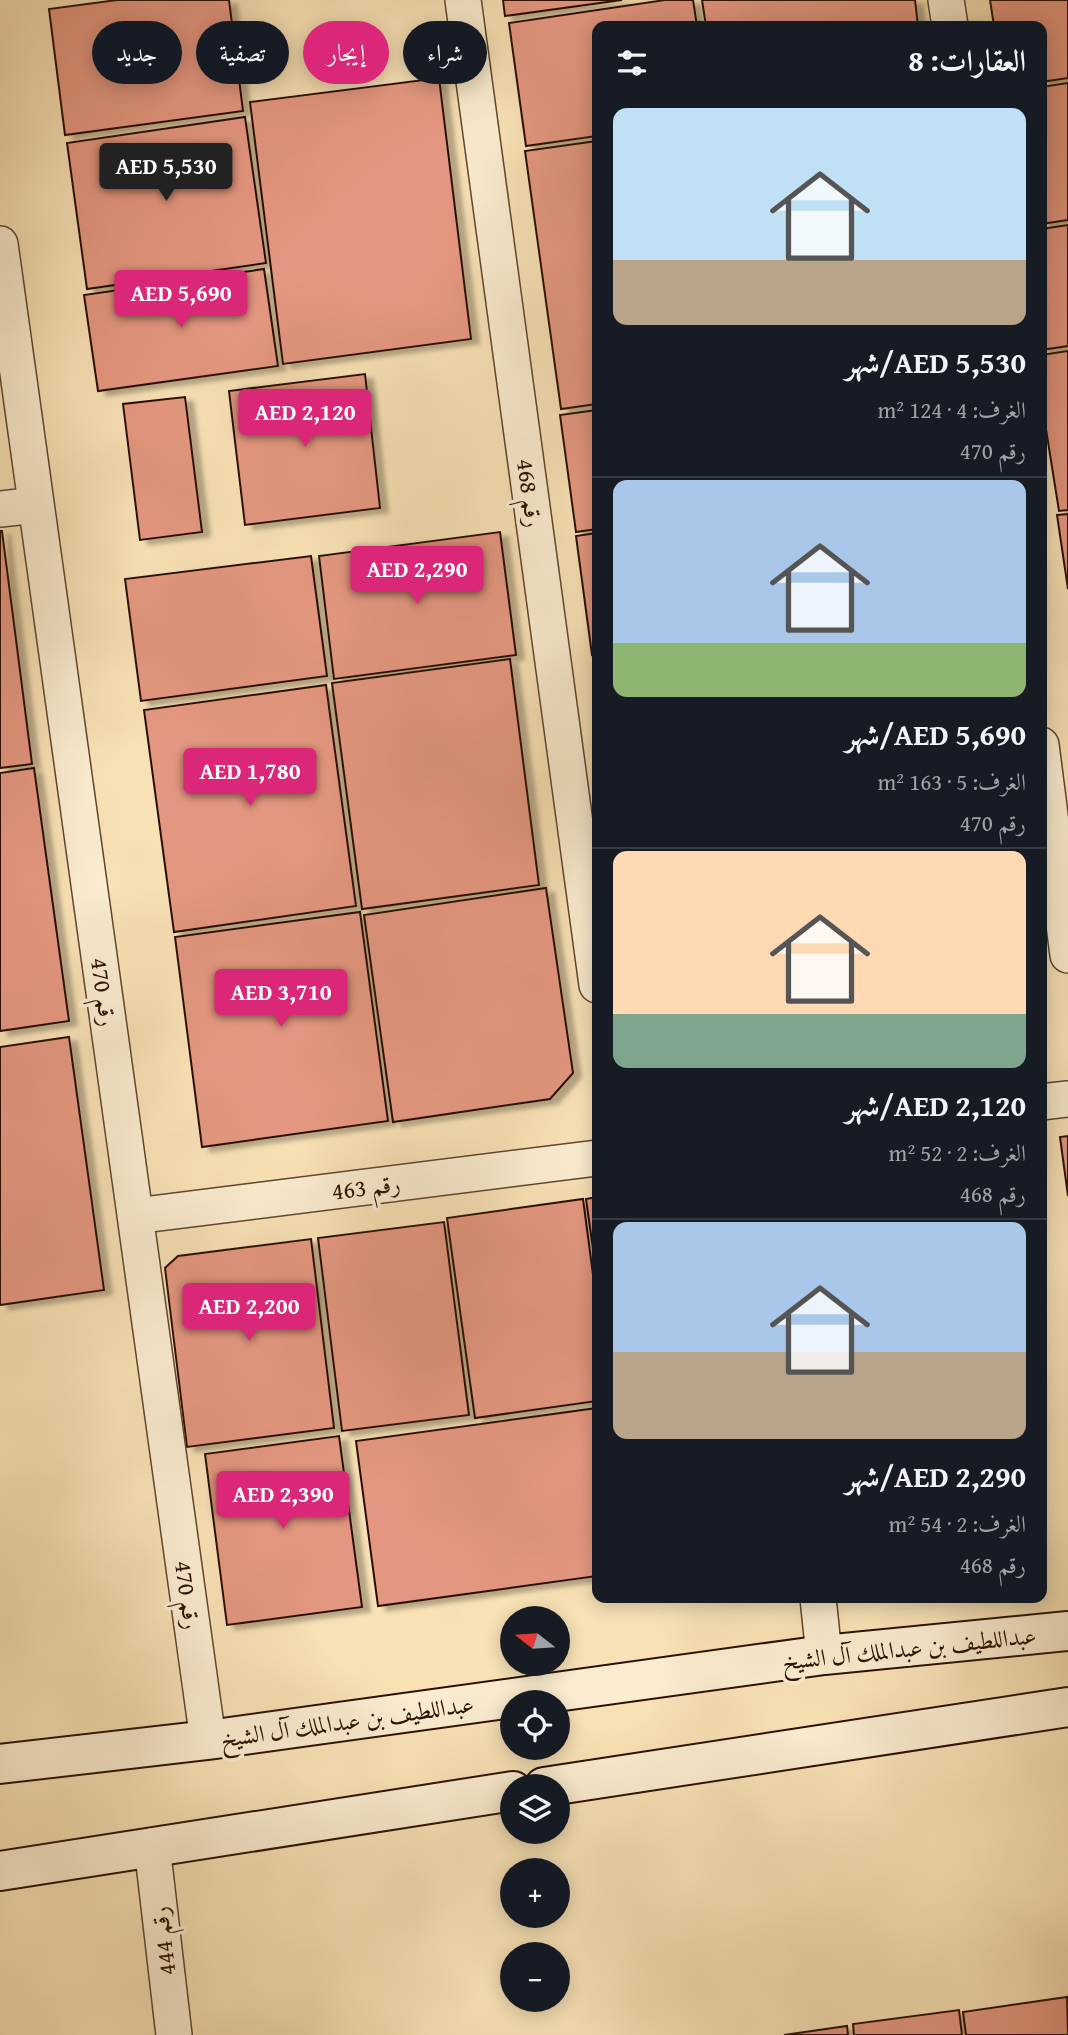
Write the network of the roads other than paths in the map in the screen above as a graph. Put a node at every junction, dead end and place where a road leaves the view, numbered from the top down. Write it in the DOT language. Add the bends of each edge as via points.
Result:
graph roads {
  1 [pos="463,0"];
  2 [pos="946,0"];
  3 [pos="949,21"];
  4 [pos="0,244"];
  5 [pos="36,505"];
  6 [pos="0,509"];
  7 [pos="1047,792"];
  8 [pos="592,948"];
  9 [pos="1068,955"];
  10 [pos="1068,1098"];
  11 [pos="1047,1101"];
  12 [pos="592,1159"];
  13 [pos="135,1216"];
  14 [pos="818,1603"];
  15 [pos="1068,1631"];
  16 [pos="824,1655"];
  17 [pos="1068,1707"];
  18 [pos="208,1740"];
  19 [pos="0,1764"];
  20 [pos="570,1783"];
  21 [pos="500,1793"];
  22 [pos="152,1846"];
  23 [pos="0,1871"];
  24 [pos="174,2035"];
  1 -- 8 [label="street, رقم 468"];
  2 -- 3 [label="street"];
  4 -- 5 [label="street, رقم 470"];
  5 -- 6 [label="street"];
  5 -- 13 [label="street, رقم 470"];
  7 -- 9 [label="street"];
  10 -- 11 [label="street"];
  12 -- 13 [label="street, رقم 463"];
  13 -- 18 [label="street, رقم 470"];
  14 -- 16 [label="street"];
  15 -- 16 [label="street, عبداللطيف بن عبدالملك آل الشيخ"];
  16 -- 18 [label="street, عبداللطيف بن عبدالملك آل الشيخ"];
  17 -- 20 [label="street"];
  18 -- 19 [label="street, عبداللطيف بن عبدالملك آل الشيخ"];
  21 -- 22 [label="street"];
  22 -- 23 [label="street"];
  22 -- 24 [label="street, رقم 444"];
}
